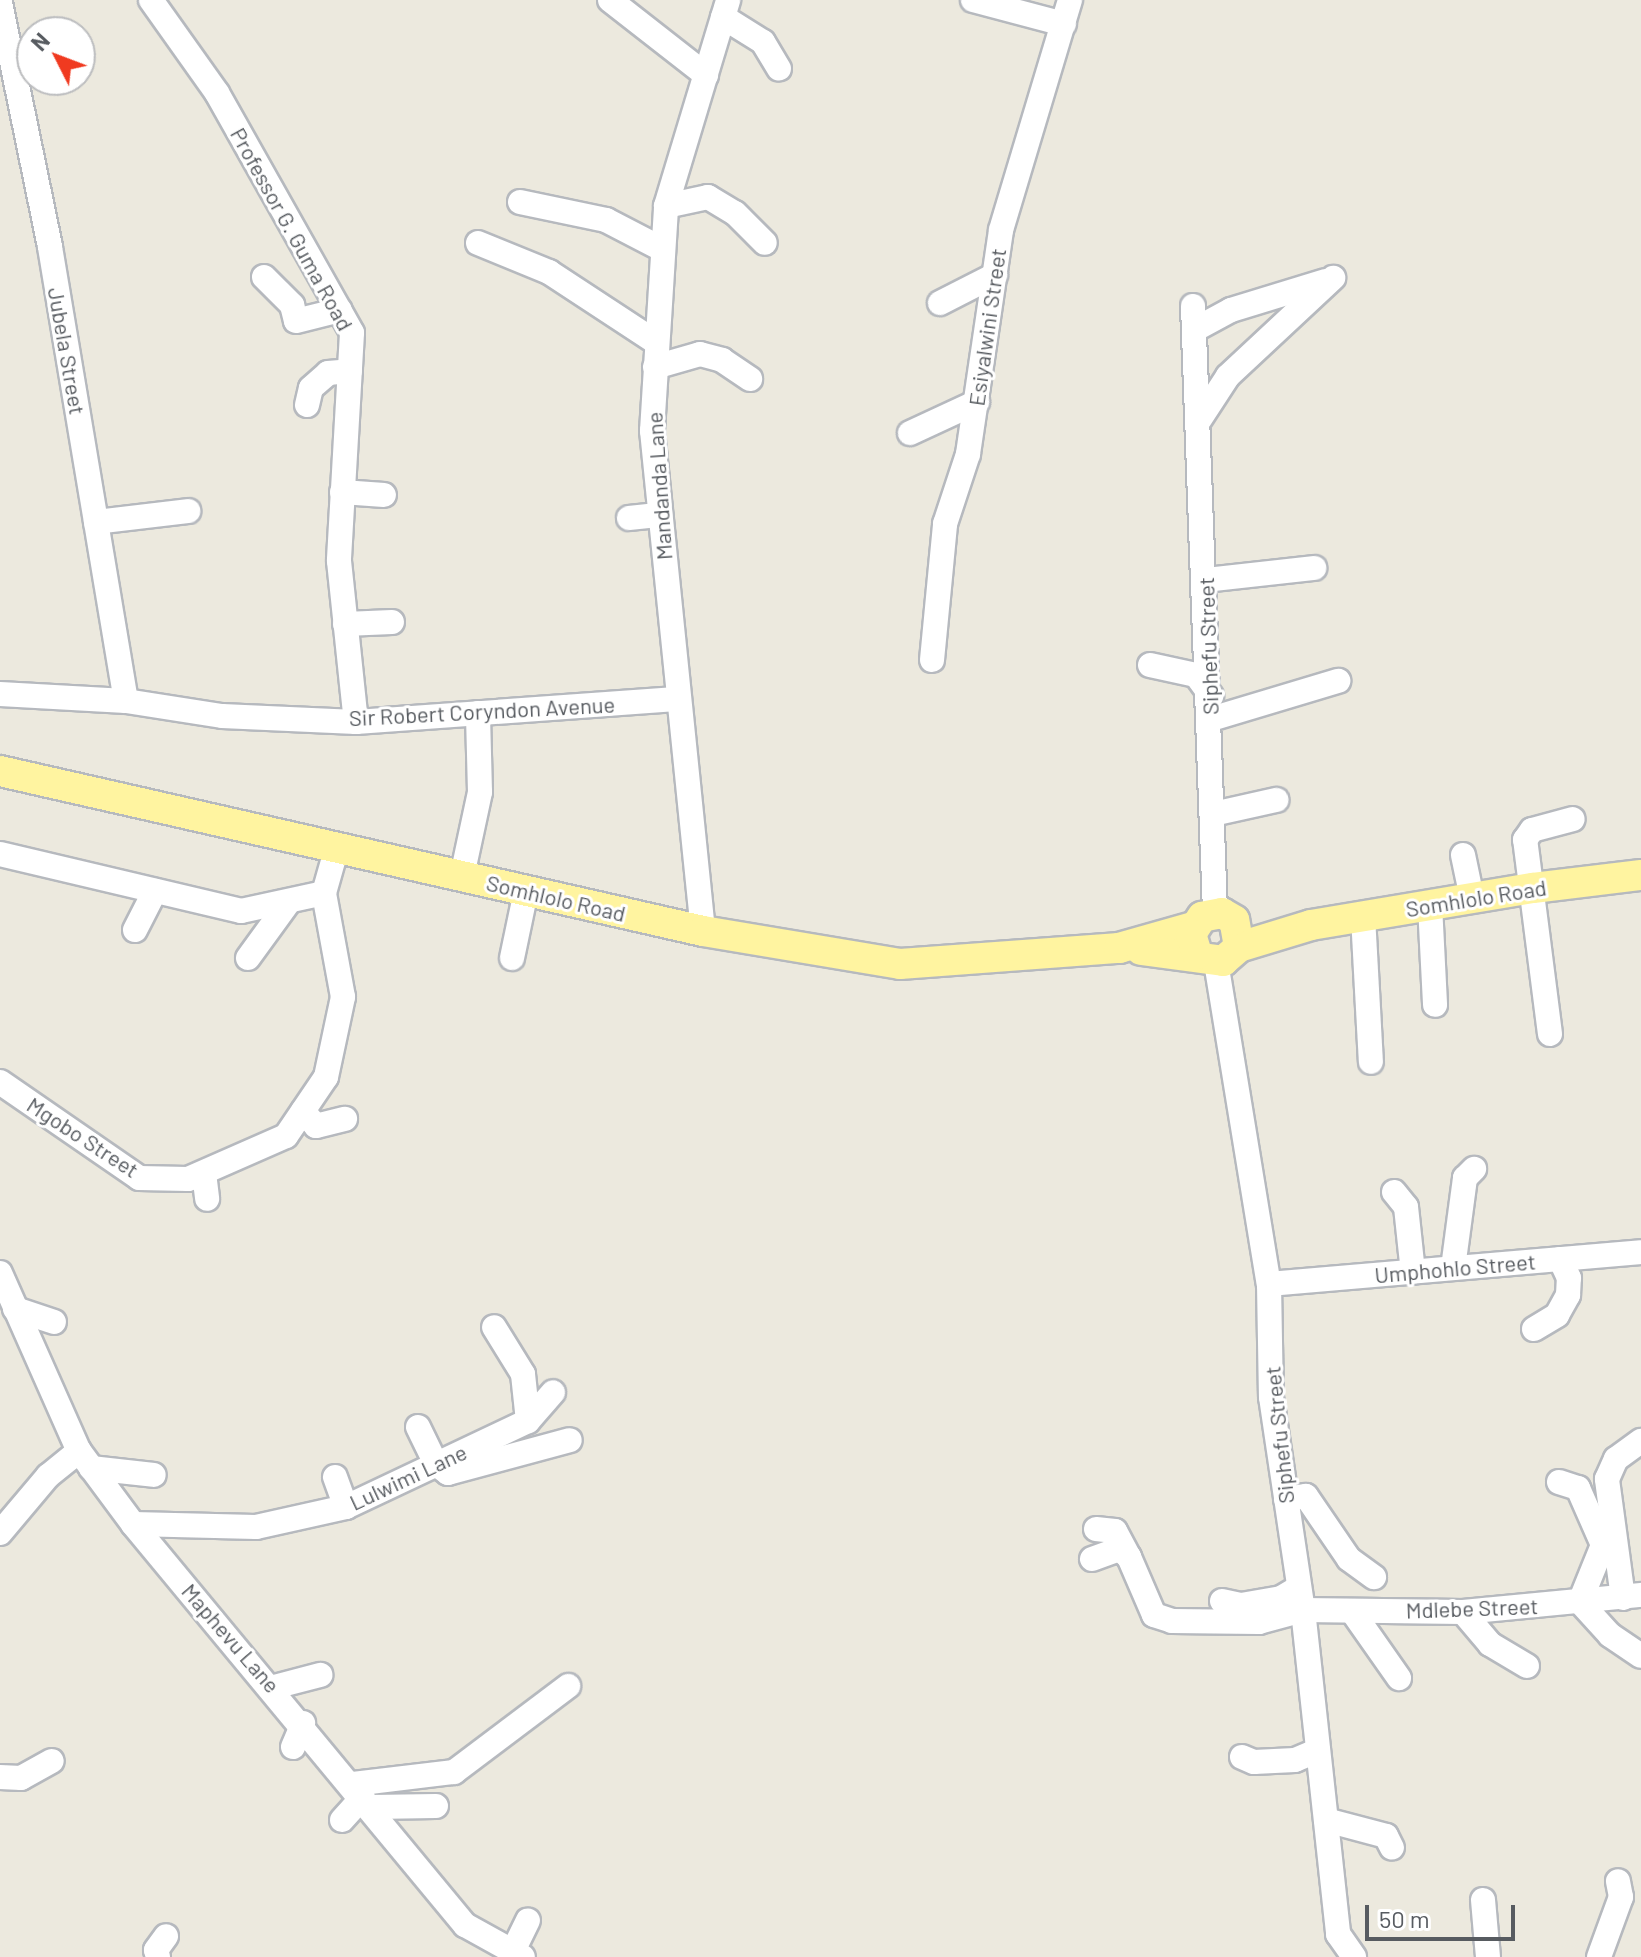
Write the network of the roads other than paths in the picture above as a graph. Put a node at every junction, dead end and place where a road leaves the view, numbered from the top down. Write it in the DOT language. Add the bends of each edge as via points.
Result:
graph roads {
  1 [pos="151,0"];
  2 [pos="610,0"];
  3 [pos="973,0"];
  4 [pos="1070,0"];
  5 [pos="0,3"];
  6 [pos="725,9"];
  7 [pos="1064,24"];
  8 [pos="779,69"];
  9 [pos="706,75"];
  10 [pos="520,202"];
  11 [pos="666,206"];
  12 [pos="478,243"];
  13 [pos="765,243"];
  14 [pos="662,249"];
  15 [pos="995,275"];
  16 [pos="264,277"];
  17 [pos="940,303"];
  18 [pos="340,310"];
  19 [pos="656,355"];
  20 [pos="350,371"];
  21 [pos="750,379"];
  22 [pos="977,402"];
  23 [pos="307,405"];
  24 [pos="1200,419"];
  25 [pos="910,433"];
  26 [pos="342,492"];
  27 [pos="384,495"];
  28 [pos="188,511"];
  29 [pos="660,515"];
  30 [pos="629,518"];
  31 [pos="96,522"];
  32 [pos="1314,568"];
  33 [pos="1205,580"];
  34 [pos="392,622"];
  35 [pos="345,624"];
  36 [pos="932,660"];
  37 [pos="1150,665"];
  38 [pos="1338,681"];
  39 [pos="0,694"];
  40 [pos="676,699"];
  41 [pos="126,701"];
  42 [pos="1211,708"];
  43 [pos="478,713"];
  44 [pos="356,722"];
  45 [pos="0,771"];
  46 [pos="1276,800"];
  47 [pos="1213,814"];
  48 [pos="1573,819"];
  49 [pos="337,847"];
  50 [pos="0,854"];
  51 [pos="1463,855"];
  52 [pos="1641,875"];
  53 [pos="462,876"];
  54 [pos="1533,888"];
  55 [pos="155,891"];
  56 [pos="526,891"];
  57 [pos="324,893"];
  58 [pos="1472,898"];
  59 [pos="288,903"];
  60 [pos="1430,905"];
  61 [pos="1363,916"];
  62 [pos="135,930"];
  63 [pos="703,931"];
  64 [pos="1216,937"];
  65 [pos="248,958"];
  66 [pos="512,958"];
  67 [pos="1435,1005"];
  68 [pos="1550,1034"];
  69 [pos="1371,1062"];
  70 [pos="0,1082"];
  71 [pos="303,1111"];
  72 [pos="345,1119"];
  73 [pos="1474,1169"];
  74 [pos="204,1173"];
  75 [pos="1394,1192"];
  76 [pos="207,1199"];
  77 [pos="1641,1252"];
  78 [pos="1560,1259"];
  79 [pos="1453,1268"];
  80 [pos="1413,1272"];
  81 [pos="0,1273"];
  82 [pos="1269,1284"];
  83 [pos="15,1309"];
  84 [pos="54,1322"];
  85 [pos="494,1327"];
  86 [pos="1534,1329"];
  87 [pos="553,1392"];
  88 [pos="528,1421"];
  89 [pos="418,1427"];
  90 [pos="570,1440"];
  91 [pos="1641,1441"];
  92 [pos="85,1460"];
  93 [pos="436,1464"];
  94 [pos="154,1475"];
  95 [pos="335,1477"];
  96 [pos="1559,1482"];
  97 [pos="1286,1499"];
  98 [pos="346,1507"];
  99 [pos="133,1524"];
  100 [pos="1096,1529"];
  101 [pos="0,1533"];
  102 [pos="1129,1557"];
  103 [pos="1092,1559"];
  104 [pos="1374,1577"];
  105 [pos="1632,1597"];
  106 [pos="1301,1599"];
  107 [pos="1222,1601"];
  108 [pos="1580,1602"];
  109 [pos="1352,1611"];
  110 [pos="1463,1612"];
  111 [pos="1641,1656"];
  112 [pos="1527,1666"];
  113 [pos="320,1675"];
  114 [pos="1399,1678"];
  115 [pos="568,1686"];
  116 [pos="274,1687"];
  117 [pos="303,1723"];
  118 [pos="293,1747"];
  119 [pos="1318,1750"];
  120 [pos="1242,1757"];
  121 [pos="52,1761"];
  122 [pos="0,1777"];
  123 [pos="363,1796"];
  124 [pos="436,1806"];
  125 [pos="342,1820"];
  126 [pos="1326,1820"];
  127 [pos="1392,1848"];
  128 [pos="1618,1881"];
  129 [pos="1483,1900"];
  130 [pos="528,1920"];
  131 [pos="469,1938"];
  132 [pos="518,1954"];
  133 [pos="1354,1957"];
  134 [pos="1488,1957"];
  135 [pos="1599,1957"];
  1 -- 18 [label="street, Professor G. Guma Road" via="217,93"];
  2 -- 9 [label="street"];
  3 -- 7 [label="street"];
  4 -- 7 [label="street, Esiyalwini Street"];
  5 -- 31 [label="street, Jubela Street" via="50,247"];
  6 -- 8 [label="street" via="763,42"];
  6 -- 9 [label="street, Mandanda Lane"];
  7 -- 15 [label="street, Esiyalwini Street" via="1001,230"];
  9 -- 11 [label="street, Mandanda Lane"];
  10 -- 14 [label="street" via="606,220"];
  11 -- 13 [label="street" via="708,197 735,213"];
  11 -- 14 [label="street, Mandanda Lane"];
  12 -- 19 [label="street" via="549,272"];
  14 -- 19 [label="street, Mandanda Lane"];
  15 -- 17 [label="street"];
  15 -- 22 [label="street, Esiyalwini Street"];
  16 -- 18 [label="street" via="292,305 296,321"];
  18 -- 20 [label="street, Professor G. Guma Road" via="352,333"];
  19 -- 21 [label="street" via="700,354 722,360"];
  19 -- 29 [label="street, Mandanda Lane" via="652,431"];
  20 -- 23 [label="street" via="328,373 311,388"];
  20 -- 26 [label="street, Professor G. Guma Road"];
  22 -- 25 [label="street"];
  22 -- 36 [label="street, Esiyalwini Street" via="968,454 945,524"];
  24 -- 24 [label="street, Siphefu Street" via="1194,318 1333,278 1228,376"];
  24 -- 33 [label="street, Siphefu Street"];
  26 -- 27 [label="street"];
  26 -- 35 [label="street, Professor G. Guma Road" via="339,561"];
  28 -- 31 [label="street"];
  29 -- 30 [label="street"];
  29 -- 40 [label="street, Mandanda Lane"];
  31 -- 41 [label="street, Jubela Street"];
  32 -- 33 [label="street"];
  33 -- 42 [label="street, Siphefu Street"];
  34 -- 35 [label="street"];
  35 -- 44 [label="street, Professor G. Guma Road"];
  37 -- 42 [label="street" via="1196,675"];
  38 -- 42 [label="street"];
  39 -- 41 [label="street, Sir Robert Coryndon Avenue"];
  40 -- 43 [label="street, Sir Robert Coryndon Avenue"];
  40 -- 63 [label="street, Mandanda Lane"];
  41 -- 44 [label="street, Sir Robert Coryndon Avenue" via="222,716"];
  42 -- 47 [label="street, Siphefu Street"];
  43 -- 44 [label="street, Sir Robert Coryndon Avenue"];
  43 -- 53 [label="street" via="480,792"];
  45 -- 49 [label="main road, Somhlolo Road"];
  46 -- 47 [label="street"];
  47 -- 64 [label="street, Siphefu Street"];
  48 -- 54 [label="street" via="1527,833"];
  49 -- 53 [label="main road, Somhlolo Road"];
  49 -- 57 [label="street, Mgobo Street"];
  50 -- 55 [label="street"];
  51 -- 58 [label="street"];
  52 -- 54 [label="main road, Somhlolo Road"];
  53 -- 56 [label="main road, Somhlolo Road"];
  54 -- 58 [label="main road, Somhlolo Road"];
  54 -- 68 [label="street"];
  55 -- 59 [label="street" via="241,911"];
  55 -- 62 [label="street"];
  56 -- 63 [label="main road, Somhlolo Road"];
  56 -- 66 [label="street"];
  57 -- 59 [label="street"];
  57 -- 71 [label="street, Mgobo Street" via="343,997 326,1077"];
  58 -- 60 [label="main road, Somhlolo Road"];
  59 -- 65 [label="street"];
  60 -- 61 [label="main road, Somhlolo Road"];
  60 -- 67 [label="street"];
  61 -- 64 [label="main road, Somhlolo Road"];
  61 -- 69 [label="street"];
  63 -- 64 [label="main road, Somhlolo Road" via="900,964"];
  64 -- 82 [label="street, Siphefu Street"];
  70 -- 74 [label="street, Mgobo Street" via="139,1178 188,1179"];
  71 -- 72 [label="street" via="316,1126"];
  71 -- 74 [label="street, Mgobo Street" via="286,1136"];
  73 -- 79 [label="street" via="1465,1178"];
  74 -- 76 [label="street"];
  75 -- 80 [label="street" via="1406,1207"];
  77 -- 78 [label="street, Umphohlo Street"];
  78 -- 79 [label="street, Umphohlo Street"];
  78 -- 86 [label="street" via="1569,1278 1568,1295 1557,1315"];
  79 -- 80 [label="street, Umphohlo Street"];
  80 -- 82 [label="street, Umphohlo Street"];
  81 -- 83 [label="street, Maphevu Lane"];
  82 -- 97 [label="street, Siphefu Street" via="1271,1397"];
  83 -- 84 [label="street"];
  83 -- 92 [label="street, Maphevu Lane"];
  85 -- 88 [label="street" via="523,1374"];
  87 -- 88 [label="street"];
  88 -- 93 [label="street, Lulwimi Lane"];
  89 -- 93 [label="street"];
  90 -- 93 [label="street" via="448,1473"];
  91 -- 105 [label="street" via="1616,1459 1607,1479"];
  92 -- 94 [label="street"];
  92 -- 99 [label="street, Maphevu Lane"];
  92 -- 101 [label="street" via="48,1476"];
  93 -- 98 [label="street, Lulwimi Lane"];
  95 -- 98 [label="street"];
  96 -- 108 [label="street" via="1578,1488 1603,1545"];
  97 -- 104 [label="street" via="1306,1496 1349,1559"];
  97 -- 106 [label="street, Siphefu Street"];
  98 -- 99 [label="street, Lulwimi Lane" via="256,1527"];
  99 -- 116 [label="street, Maphevu Lane" via="157,1566"];
  100 -- 102 [label="street" via="1115,1531"];
  102 -- 103 [label="street" via="1120,1549"];
  102 -- 106 [label="street" via="1154,1615 1172,1621 1259,1622"];
  105 -- 108 [label="street, Mdlebe Street"];
  106 -- 107 [label="street" via="1241,1605"];
  106 -- 109 [label="street, Mdlebe Street"];
  106 -- 119 [label="street, Siphefu Street"];
  108 -- 110 [label="street, Mdlebe Street"];
  108 -- 111 [label="street" via="1610,1635"];
  109 -- 110 [label="street, Mdlebe Street"];
  109 -- 114 [label="street"];
  110 -- 112 [label="street" via="1490,1644"];
  113 -- 116 [label="street"];
  115 -- 123 [label="street" via="454,1772"];
  116 -- 117 [label="street, Maphevu Lane"];
  117 -- 118 [label="street"];
  117 -- 123 [label="street, Maphevu Lane"];
  119 -- 120 [label="street" via="1295,1760 1254,1762"];
  119 -- 126 [label="street, Siphefu Street"];
  121 -- 122 [label="street" via="21,1778"];
  123 -- 124 [label="street"];
  123 -- 125 [label="street"];
  123 -- 131 [label="street, Maphevu Lane"];
  126 -- 127 [label="street" via="1386,1836"];
  126 -- 133 [label="street, Siphefu Street" via="1338,1934"];
  128 -- 135 [label="street" via="1621,1897"];
  129 -- 134 [label="street"];
  130 -- 132 [label="street"];
  131 -- 132 [label="street, Maphevu Lane"];
}
